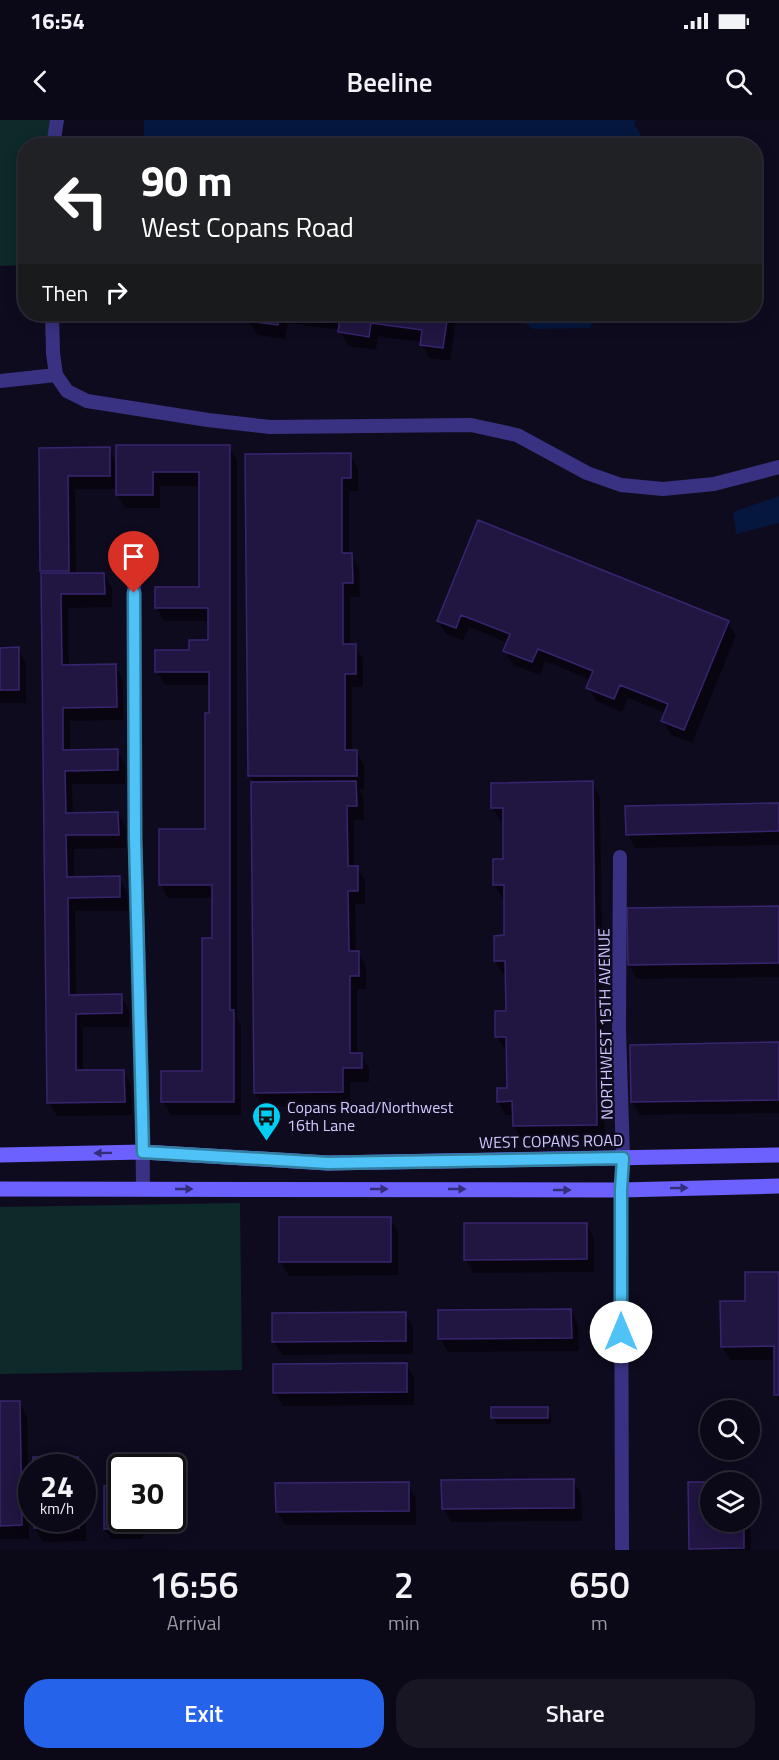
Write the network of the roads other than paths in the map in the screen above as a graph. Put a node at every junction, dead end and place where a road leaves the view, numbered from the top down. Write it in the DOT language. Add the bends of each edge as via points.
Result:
graph roads {
  1 [pos="57,120"];
  2 [pos="54,138"];
  3 [pos="52,321"];
  4 [pos="56,375"];
  5 [pos="0,381"];
  6 [pos="779,467"];
  7 [pos="134,554"];
  8 [pos="620,857"];
  9 [pos="143,1152"];
  10 [pos="0,1155"];
  11 [pos="779,1155"];
  12 [pos="623,1158"];
  13 [pos="779,1186"];
  14 [pos="143,1188"];
  15 [pos="0,1190"];
  16 [pos="621,1190"];
  17 [pos="622,1550"];
  1 -- 2 [label="street"];
  3 -- 4 [label="street"];
  4 -- 5 [label="street"];
  4 -- 6 [label="street" via="67,391 87,400 208,420 270,427 471,425 517,435 587,473 621,485 663,489 714,484"];
  7 -- 9 [label="street" via="135,838"];
  8 -- 12 [label="street, NORTHWEST 15TH AVENUE"];
  9 -- 10 [label="main road, WEST COPANS ROAD, one-way"];
  9 -- 12 [label="main road, WEST COPANS ROAD" via="328,1163"];
  9 -- 14 [label="street"];
  11 -- 12 [label="main road, WEST COPANS ROAD"];
  12 -- 16 [label="street, NORTHWEST 15TH AVENUE"];
  16 -- 13 [label="main road, one-way"];
  14 -- 15 [label="main road"];
  14 -- 16 [label="main road, one-way"];
  16 -- 17 [label="street, NORTHWEST 15TH AVENUE"];
}
